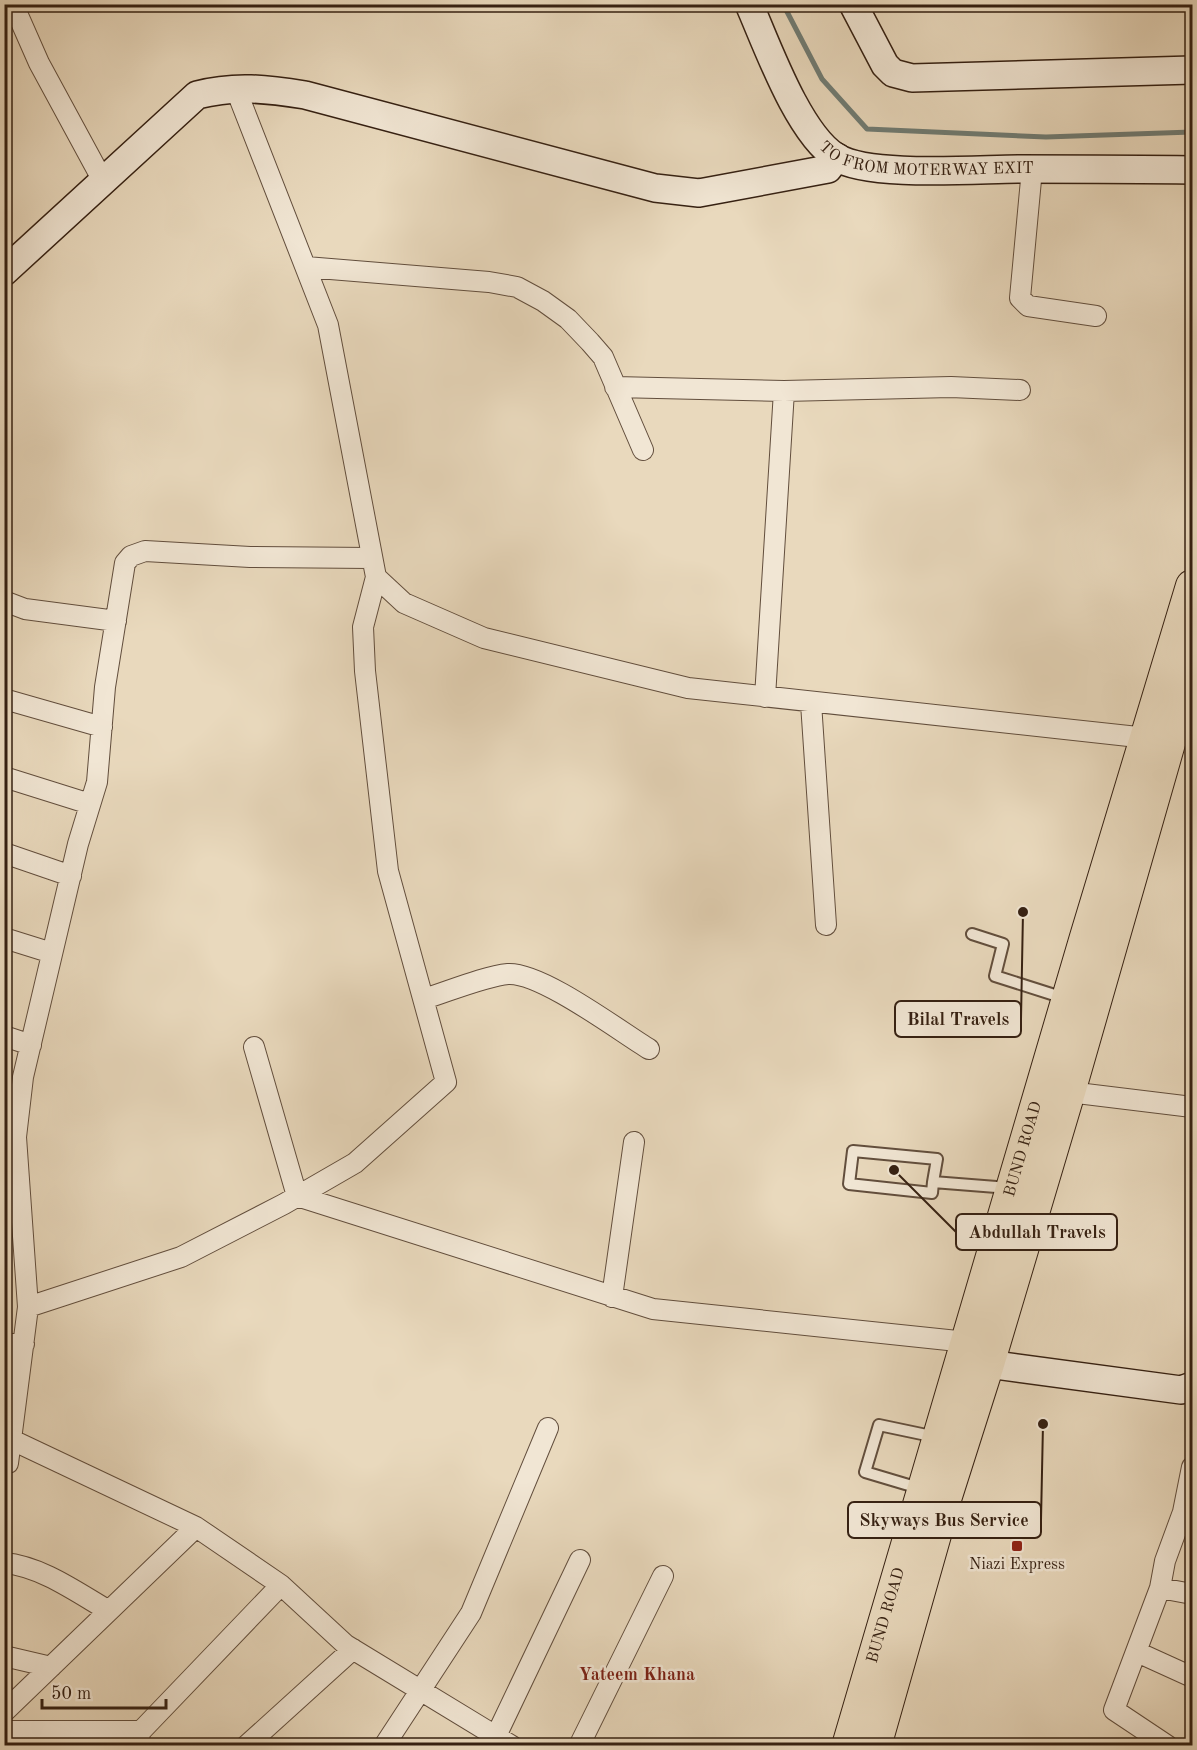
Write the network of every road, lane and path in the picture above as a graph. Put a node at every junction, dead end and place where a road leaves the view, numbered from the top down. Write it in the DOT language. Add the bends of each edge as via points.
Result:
graph roads {
  1 [pos="13,4"];
  2 [pos="749,4"];
  3 [pos="853,4"];
  4 [pos="1192,70"];
  5 [pos="235,87"];
  6 [pos="837,158"];
  7 [pos="1032,169"];
  8 [pos="1192,170"];
  9 [pos="103,182"];
  10 [pos="306,267"];
  11 [pos="4,272"];
  12 [pos="1096,316"];
  13 [pos="615,387"];
  14 [pos="1020,390"];
  15 [pos="783,391"];
  16 [pos="644,450"];
  17 [pos="371,558"];
  18 [pos="375,577"];
  19 [pos="1192,586"];
  20 [pos="4,601"];
  21 [pos="116,621"];
  22 [pos="1192,663"];
  23 [pos="765,697"];
  24 [pos="4,699"];
  25 [pos="811,703"];
  26 [pos="102,727"];
  27 [pos="1147,738"];
  28 [pos="4,777"];
  29 [pos="90,804"];
  30 [pos="4,853"];
  31 [pos="70,876"];
  32 [pos="826,925"];
  33 [pos="972,934"];
  34 [pos="4,938"];
  35 [pos="52,953"];
  36 [pos="424,999"];
  37 [pos="1068,999"];
  38 [pos="4,1036"];
  39 [pos="31,1045"];
  40 [pos="254,1047"];
  41 [pos="649,1049"];
  42 [pos="1069,1092"];
  43 [pos="1192,1107"];
  44 [pos="10,1136"];
  45 [pos="634,1142"];
  46 [pos="11,1175"];
  47 [pos="933,1182"];
  48 [pos="1026,1190"];
  49 [pos="297,1196"];
  50 [pos="612,1297"];
  51 [pos="28,1307"];
  52 [pos="967,1341"];
  53 [pos="14,1344"];
  54 [pos="988,1364"];
  55 [pos="1192,1386"];
  56 [pos="548,1428"];
  57 [pos="939,1438"];
  58 [pos="10,1439"];
  59 [pos="4,1464"];
  60 [pos="1192,1467"];
  61 [pos="934,1493"];
  62 [pos="196,1527"];
  63 [pos="580,1560"];
  64 [pos="4,1563"];
  65 [pos="663,1576"];
  66 [pos="281,1585"];
  67 [pos="1160,1588"];
  68 [pos="1192,1594"];
  69 [pos="109,1611"];
  70 [pos="353,1649"];
  71 [pos="1137,1652"];
  72 [pos="4,1656"];
  73 [pos="51,1667"];
  74 [pos="1192,1677"];
  75 [pos="420,1690"];
  76 [pos="4,1712"];
  77 [pos="4,1731"];
  78 [pos="138,1738"];
  79 [pos="504,1741"];
  80 [pos="1156,1742"];
  81 [pos="246,1746"];
  82 [pos="384,1746"];
  83 [pos="579,1746"];
  84 [pos="849,1746"];
  85 [pos="875,1746"];
  1 -- 9 [label="street" via="39,63"];
  2 -- 6 [label="street, TO FROM MOTERWAY EXIT" via="794,102 816,137"];
  3 -- 4 [label="street" via="885,65 893,73 912,78"];
  5 -- 6 [label="street" via="305,95 655,188 699,193 828,170"];
  5 -- 9 [label="street" via="197,95"];
  5 -- 10 [label="street"];
  6 -- 7 [label="street, TO FROM MOTERWAY EXIT" via="855,165 891,168"];
  7 -- 8 [label="street, TO FROM MOTERWAY EXIT"];
  7 -- 12 [label="street" via="1020,298 1028,306"];
  9 -- 11 [label="street"];
  10 -- 13 [label="street" via="461,278 517,287 568,319 603,357"];
  10 -- 17 [label="street" via="328,325"];
  13 -- 15 [label="street"];
  13 -- 16 [label="street"];
  14 -- 15 [label="street" via="951,387"];
  15 -- 23 [label="street"];
  17 -- 18 [label="street"];
  17 -- 21 [label="street" via="250,558 145,551 125,563"];
  18 -- 23 [label="street" via="404,603 484,638 688,688"];
  18 -- 36 [label="street" via="363,627 388,871"];
  19 -- 27 [label="main road, BUND ROAD"];
  20 -- 21 [label="street" via="25,609"];
  21 -- 26 [label="street"];
  22 -- 42 [label="main road, BUND ROAD"];
  23 -- 25 [label="street"];
  24 -- 26 [label="street"];
  25 -- 27 [label="street"];
  25 -- 32 [label="street"];
  26 -- 29 [label="street" via="97,782"];
  27 -- 37 [label="main road, BUND ROAD"];
  28 -- 29 [label="street"];
  29 -- 31 [label="street"];
  30 -- 31 [label="street"];
  31 -- 35 [label="street"];
  33 -- 37 [label="lane" via="1003,944 995,976"];
  34 -- 35 [label="street"];
  35 -- 39 [label="street"];
  36 -- 41 [label="street" via="507,974 525,976 551,987"];
  36 -- 49 [label="street" via="446,1082 354,1162"];
  37 -- 48 [label="main road, BUND ROAD"];
  38 -- 39 [label="street"];
  39 -- 44 [label="street"];
  40 -- 49 [label="street"];
  42 -- 43 [label="street"];
  42 -- 48 [label="main road, BUND ROAD"];
  44 -- 46 [label="street"];
  45 -- 50 [label="street"];
  46 -- 51 [label="street"];
  47 -- 47 [label="lane" via="932,1193 849,1184 853,1151 937,1159"];
  47 -- 48 [label="lane"];
  48 -- 52 [label="main road, BUND ROAD"];
  48 -- 54 [label="main road, BUND ROAD"];
  49 -- 50 [label="street"];
  49 -- 51 [label="street" via="181,1257"];
  50 -- 52 [label="street" via="653,1309"];
  51 -- 53 [label="street"];
  52 -- 57 [label="main road, BUND ROAD"];
  53 -- 58 [label="street"];
  54 -- 55 [label="street" via="1181,1390"];
  54 -- 61 [label="main road, BUND ROAD"];
  56 -- 75 [label="street" via="471,1613"];
  57 -- 61 [label="main road, BUND ROAD"];
  57 -- 61 [label="lane" via="879,1425 865,1472"];
  58 -- 59 [label="street" via="8,1463"];
  58 -- 62 [label="street"];
  60 -- 67 [label="street"];
  61 -- 84 [label="main road, BUND ROAD"];
  61 -- 85 [label="main road, BUND ROAD"];
  62 -- 66 [label="street"];
  62 -- 69 [label="street"];
  63 -- 79 [label="street"];
  64 -- 69 [label="street" via="16,1564 66,1586"];
  65 -- 83 [label="street"];
  66 -- 70 [label="street"];
  66 -- 78 [label="street"];
  67 -- 68 [label="street"];
  67 -- 71 [label="street"];
  69 -- 73 [label="street"];
  70 -- 75 [label="street"];
  70 -- 81 [label="street"];
  71 -- 74 [label="street"];
  71 -- 80 [label="street" via="1114,1710"];
  72 -- 73 [label="street"];
  73 -- 76 [label="street"];
  75 -- 79 [label="street"];
  75 -- 82 [label="street"];
  77 -- 78 [label="street"];
}
